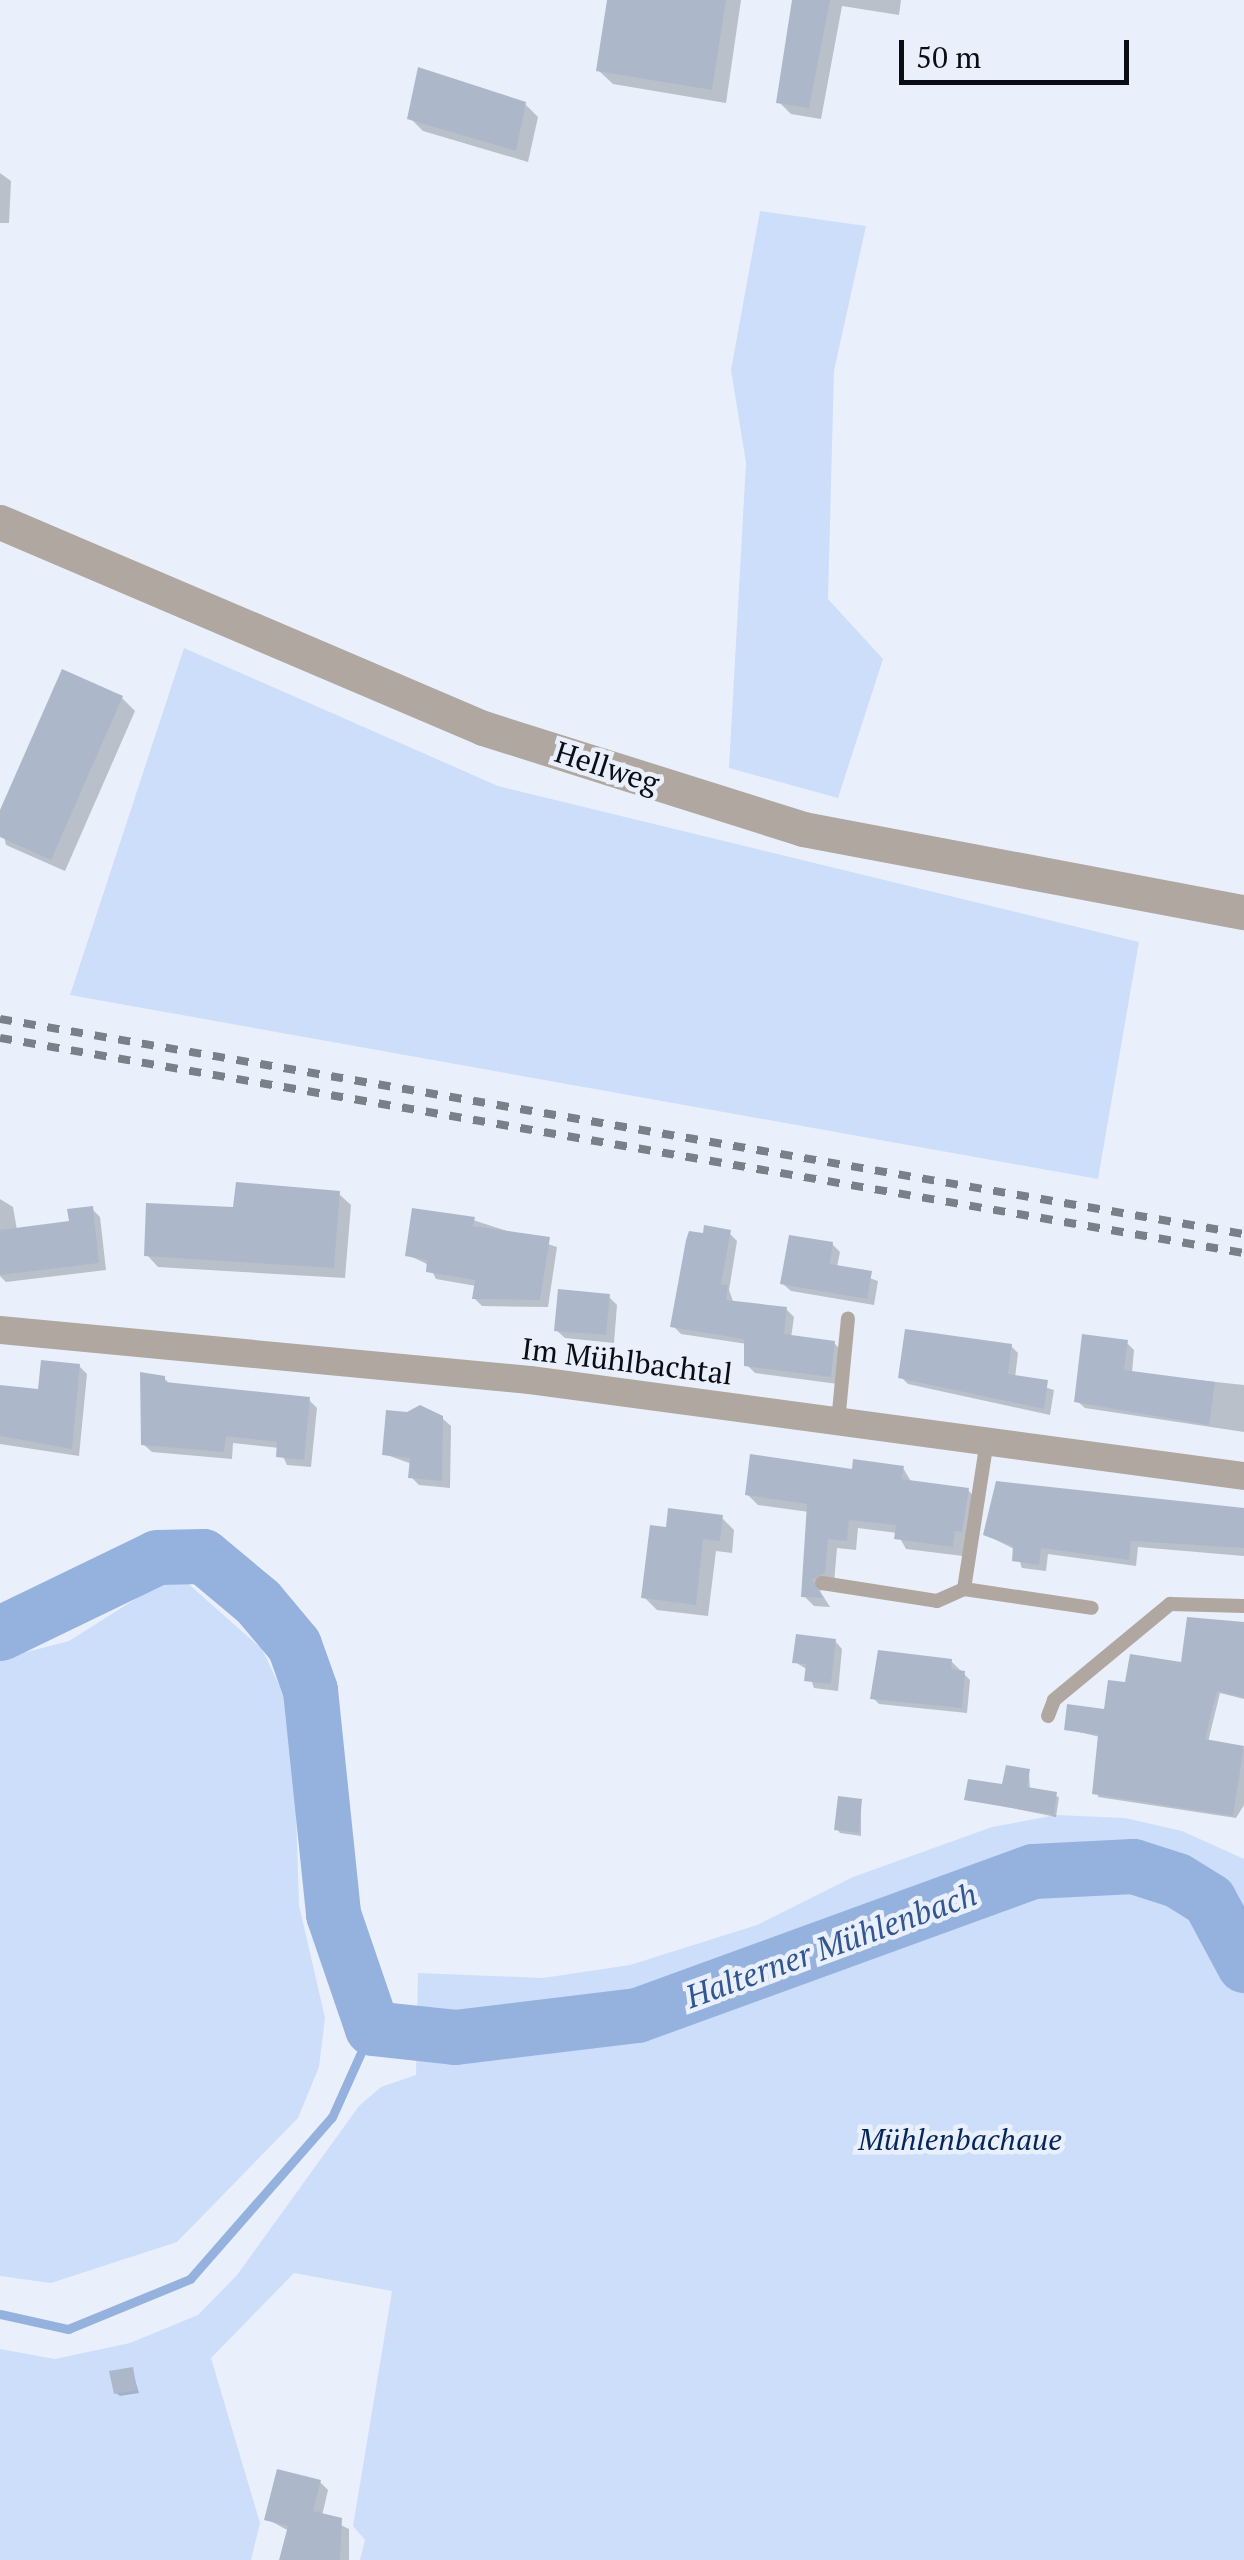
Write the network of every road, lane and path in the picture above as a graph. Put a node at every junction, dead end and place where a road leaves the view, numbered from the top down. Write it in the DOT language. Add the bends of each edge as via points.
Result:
graph roads {
  1 [pos="0,522"];
  2 [pos="1244,912"];
  3 [pos="848,1318"];
  4 [pos="0,1330"];
  5 [pos="838,1422"];
  6 [pos="987,1442"];
  7 [pos="1244,1476"];
  8 [pos="822,1583"];
  9 [pos="964,1589"];
  10 [pos="1244,1606"];
  11 [pos="1092,1608"];
  12 [pos="1048,1716"];
  1 -- 2 [label="street, Hellweg" via="483,728 803,829"];
  3 -- 5 [label="lane"];
  4 -- 5 [label="street, Im Mühlbachtal" via="530,1380"];
  5 -- 6 [label="street, Im Mühlbachtal"];
  6 -- 7 [label="street, Im Mühlbachtal"];
  6 -- 9 [label="lane"];
  8 -- 9 [label="lane" via="936,1601"];
  9 -- 11 [label="lane"];
  10 -- 12 [label="lane" via="1170,1604 1054,1700"];
}
